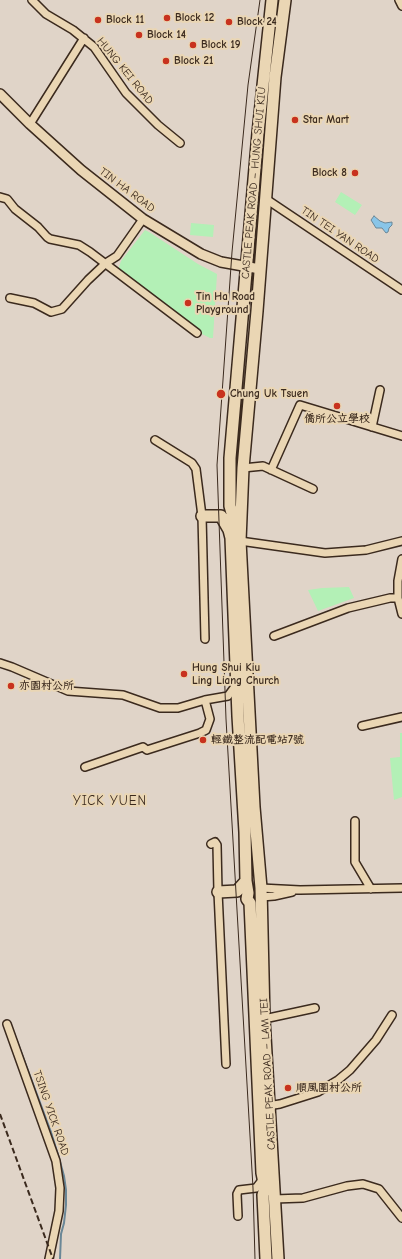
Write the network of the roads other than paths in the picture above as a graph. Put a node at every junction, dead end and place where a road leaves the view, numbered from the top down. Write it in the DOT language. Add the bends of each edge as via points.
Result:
graph roads {
  1 [pos="32,0"];
  2 [pos="272,0"];
  3 [pos="285,0"];
  4 [pos="399,0"];
  5 [pos="402,6"];
  6 [pos="84,38"];
  7 [pos="0,94"];
  8 [pos="30,124"];
  9 [pos="180,143"];
  10 [pos="0,197"];
  11 [pos="266,199"];
  12 [pos="143,219"];
  13 [pos="106,263"];
  14 [pos="247,267"];
  15 [pos="260,269"];
  16 [pos="402,290"];
  17 [pos="10,298"];
  18 [pos="197,333"];
  19 [pos="380,390"];
  20 [pos="372,427"];
  21 [pos="402,436"];
  22 [pos="155,440"];
  23 [pos="243,468"];
  24 [pos="230,470"];
  25 [pos="271,470"];
  26 [pos="313,489"];
  27 [pos="230,506"];
  28 [pos="202,516"];
  29 [pos="221,516"];
  30 [pos="230,534"];
  31 [pos="402,540"];
  32 [pos="240,541"];
  33 [pos="402,559"];
  34 [pos="398,598"];
  35 [pos="402,614"];
  36 [pos="274,636"];
  37 [pos="205,639"];
  38 [pos="0,663"];
  39 [pos="238,683"];
  40 [pos="228,696"];
  41 [pos="205,700"];
  42 [pos="238,716"];
  43 [pos="402,717"];
  44 [pos="362,726"];
  45 [pos="85,767"];
  46 [pos="355,821"];
  47 [pos="210,844"];
  48 [pos="402,888"];
  49 [pos="371,889"];
  50 [pos="218,892"];
  51 [pos="261,893"];
  52 [pos="246,896"];
  53 [pos="315,1008"];
  54 [pos="392,1015"];
  55 [pos="264,1019"];
  56 [pos="7,1024"];
  57 [pos="226,1064"];
  58 [pos="264,1108"];
  59 [pos="260,1187"];
  60 [pos="274,1199"];
  61 [pos="238,1216"];
  62 [pos="402,1218"];
  63 [pos="49,1259"];
  64 [pos="266,1259"];
  65 [pos="278,1259"];
  1 -- 6 [label="street, HUNG KEI ROAD" via="46,14"];
  2 -- 14 [label="main road, CASTLE PEAK ROAD – HUNG SHUI KIU" via="262,83"];
  3 -- 11 [label="main road, CASTLE PEAK ROAD – HUNG SHUI KIU" via="276,66"];
  4 -- 5 [label="street"];
  6 -- 8 [label="street"];
  6 -- 9 [label="street, HUNG KEI ROAD" via="94,47 126,93"];
  7 -- 8 [label="street, TIN HA ROAD"];
  8 -- 12 [label="street, TIN HA ROAD" via="80,170"];
  10 -- 13 [label="street" via="7,199 50,239 79,245"];
  11 -- 15 [label="main road, CASTLE PEAK ROAD – HUNG SHUI KIU"];
  11 -- 16 [label="street, TIN TEI YAN ROAD"];
  12 -- 13 [label="street" via="117,256"];
  12 -- 14 [label="street, TIN HA ROAD" via="201,254 221,262"];
  13 -- 17 [label="street" via="62,308 51,312 34,303"];
  13 -- 18 [label="street"];
  14 -- 15 [label="street, TIN HA ROAD"];
  14 -- 24 [label="main road, CASTLE PEAK ROAD – HUNG SHUI KIU"];
  15 -- 23 [label="main road, CASTLE PEAK ROAD – HUNG SHUI KIU"];
  19 -- 20 [label="street"];
  20 -- 21 [label="street"];
  20 -- 25 [label="street" via="300,405"];
  22 -- 28 [label="street" via="192,463 196,469"];
  23 -- 24 [label="main road"];
  23 -- 25 [label="street" via="263,466"];
  23 -- 32 [label="main road, CASTLE PEAK ROAD – HUNG SHUI KIU"];
  24 -- 27 [label="main road, CASTLE PEAK ROAD – HUNG SHUI KIU"];
  25 -- 26 [label="street"];
  27 -- 29 [label="main road"];
  27 -- 30 [label="main road, CASTLE PEAK ROAD – HUNG SHUI KIU"];
  28 -- 29 [label="main road"];
  28 -- 37 [label="street"];
  29 -- 30 [label="main road"];
  30 -- 39 [label="main road, CASTLE PEAK ROAD – HUNG SHUI KIU"];
  31 -- 32 [label="street" via="366,550 325,553"];
  32 -- 51 [label="main road, CASTLE PEAK ROAD – HUNG SHUI KIU"];
  33 -- 34 [label="street"];
  34 -- 35 [label="street"];
  34 -- 36 [label="street" via="348,608"];
  38 -- 41 [label="street" via="68,691 123,695 160,708 173,709"];
  39 -- 40 [label="street"];
  39 -- 42 [label="main road, CASTLE PEAK ROAD – HUNG SHUI KIU"];
  40 -- 41 [label="street"];
  40 -- 42 [label="street"];
  41 -- 45 [label="street" via="210,719 206,730 147,750 143,747"];
  42 -- 52 [label="main road, CASTLE PEAK ROAD – HUNG SHUI KIU"];
  43 -- 44 [label="street"];
  46 -- 49 [label="street" via="355,862"];
  47 -- 50 [label="street" via="215,842 217,845"];
  48 -- 49 [label="street"];
  49 -- 51 [label="street"];
  50 -- 52 [label="main road"];
  50 -- 57 [label="street"];
  51 -- 52 [label="main road"];
  51 -- 55 [label="main road, CASTLE PEAK ROAD – LAM TEI"];
  52 -- 58 [label="main road, CASTLE PEAK ROAD – LAM TEI"];
  53 -- 55 [label="street"];
  54 -- 58 [label="street" via="376,1040 338,1080 318,1092"];
  55 -- 58 [label="main road, CASTLE PEAK ROAD – LAM TEI"];
  56 -- 63 [label="street, TSING YICK ROAD" via="56,1161 60,1188 59,1211"];
  58 -- 59 [label="main road, CASTLE PEAK ROAD – LAM TEI"];
  58 -- 60 [label="main road, CASTLE PEAK ROAD – LAM TEI"];
  59 -- 61 [label="street" via="239,1190"];
  59 -- 64 [label="main road, CASTLE PEAK ROAD – LAM TEI"];
  60 -- 62 [label="street" via="303,1198 363,1184 379,1189"];
  60 -- 65 [label="main road, CASTLE PEAK ROAD – LAM TEI"];
}
